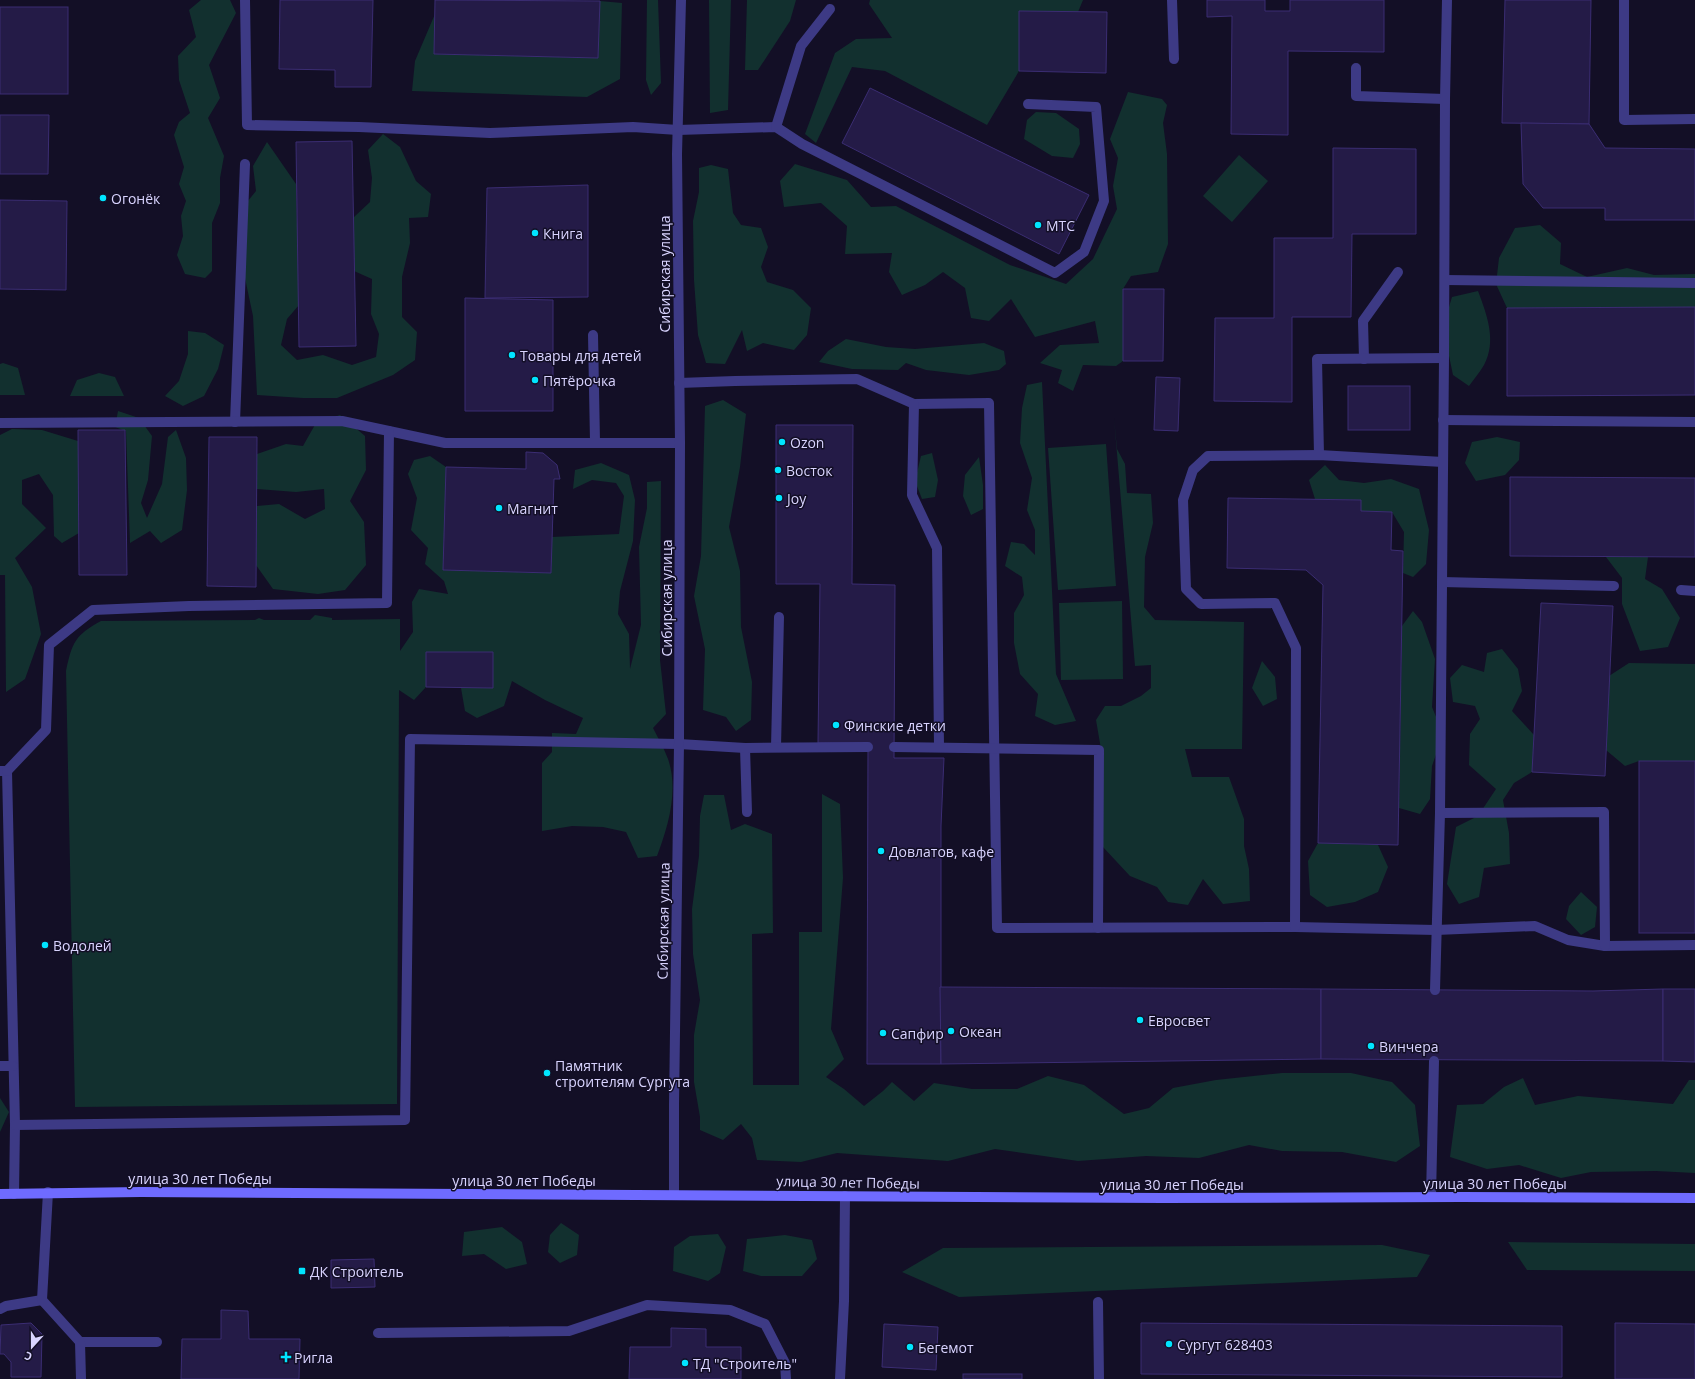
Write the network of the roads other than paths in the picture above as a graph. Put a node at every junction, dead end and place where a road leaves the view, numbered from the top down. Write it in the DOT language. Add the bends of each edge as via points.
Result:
graph roads {
  1 [pos="244,0"];
  2 [pos="681,0"];
  3 [pos="1172,0"];
  4 [pos="1447,0"];
  5 [pos="1624,0"];
  6 [pos="830,9"];
  7 [pos="1174,59"];
  8 [pos="1356,68"];
  9 [pos="1445,99"];
  10 [pos="1028,104"];
  11 [pos="1695,119"];
  12 [pos="776,127"];
  13 [pos="678,130"];
  14 [pos="245,164"];
  15 [pos="1398,272"];
  16 [pos="1444,280"];
  17 [pos="1695,283"];
  18 [pos="593,335"];
  19 [pos="1444,358"];
  20 [pos="1364,359"];
  21 [pos="679,383"];
  22 [pos="914,404"];
  23 [pos="1443,420"];
  24 [pos="235,422"];
  25 [pos="1695,422"];
  26 [pos="0,423"];
  27 [pos="389,431"];
  28 [pos="595,442"];
  29 [pos="680,443"];
  30 [pos="1319,455"];
  31 [pos="1443,462"];
  32 [pos="1442,582"];
  33 [pos="1614,586"];
  34 [pos="1681,590"];
  35 [pos="1695,591"];
  36 [pos="779,617"];
  37 [pos="679,744"];
  38 [pos="776,747"];
  39 [pos="894,747"];
  40 [pos="939,747"];
  41 [pos="746,748"];
  42 [pos="868,748"];
  43 [pos="993,748"];
  44 [pos="4,771"];
  45 [pos="746,812"];
  46 [pos="1440,813"];
  47 [pos="1296,927"];
  48 [pos="1098,928"];
  49 [pos="1436,930"];
  50 [pos="1695,945"];
  51 [pos="1604,946"];
  52 [pos="1435,990"];
  53 [pos="1434,1060"];
  54 [pos="0,1066"];
  55 [pos="13,1066"];
  56 [pos="15,1125"];
  57 [pos="48,1192"];
  58 [pos="0,1194"];
  59 [pos="14,1194"];
  60 [pos="674,1195"];
  61 [pos="845,1196"];
  62 [pos="1431,1197"];
  63 [pos="1695,1198"];
  64 [pos="42,1300"];
  65 [pos="1098,1302"];
  66 [pos="0,1309"];
  67 [pos="378,1333"];
  68 [pos="80,1342"];
  69 [pos="156,1342"];
  70 [pos="81,1379"];
  71 [pos="786,1379"];
  72 [pos="840,1379"];
  73 [pos="1099,1379"];
  1 -- 13 [label="street" via="247,125 490,133 633,127"];
  2 -- 13 [label="street, Сибирская улица"];
  3 -- 7 [label="street"];
  4 -- 9 [label="street"];
  5 -- 11 [label="street" via="1624,120"];
  6 -- 12 [label="street" via="801,46"];
  8 -- 9 [label="street" via="1356,96"];
  9 -- 16 [label="street"];
  10 -- 12 [label="street" via="1096,107 1104,201 1084,252 1055,272 802,144"];
  12 -- 13 [label="street"];
  13 -- 21 [label="street, Сибирская улица"];
  14 -- 24 [label="street"];
  15 -- 20 [label="street" via="1363,321"];
  16 -- 17 [label="street"];
  16 -- 19 [label="street"];
  18 -- 28 [label="street"];
  19 -- 20 [label="street"];
  19 -- 23 [label="street"];
  20 -- 30 [label="street" via="1317,359"];
  21 -- 22 [label="street" via="858,379"];
  21 -- 29 [label="street, Сибирская улица"];
  22 -- 40 [label="street" via="912,494 937,548"];
  22 -- 43 [label="street" via="989,404"];
  23 -- 25 [label="street"];
  23 -- 31 [label="street"];
  24 -- 26 [label="street"];
  24 -- 27 [label="street" via="342,421"];
  27 -- 28 [label="street" via="445,443"];
  27 -- 44 [label="street" via="387,603 93,610 50,645 46,730"];
  28 -- 29 [label="street"];
  29 -- 37 [label="street, Сибирская улица"];
  30 -- 31 [label="street"];
  30 -- 47 [label="street" via="1208,456 1193,470 1183,500 1186,589 1201,604 1275,603 1296,648"];
  31 -- 32 [label="street"];
  32 -- 33 [label="street"];
  32 -- 46 [label="street"];
  34 -- 35 [label="street"];
  36 -- 38 [label="street"];
  37 -- 41 [label="street"];
  37 -- 56 [label="street" via="410,740 404,1120"];
  37 -- 60 [label="street, Сибирская улица"];
  38 -- 41 [label="street"];
  38 -- 42 [label="street"];
  39 -- 40 [label="street"];
  40 -- 43 [label="street"];
  41 -- 45 [label="street"];
  43 -- 48 [label="street" via="997,928"];
  43 -- 48 [label="street" via="1099,750"];
  44 -- 55 [label="street"];
  46 -- 49 [label="street"];
  46 -- 51 [label="street" via="1604,812"];
  47 -- 48 [label="street"];
  47 -- 49 [label="street"];
  49 -- 51 [label="street" via="1535,926 1568,940"];
  49 -- 52 [label="street"];
  50 -- 51 [label="street"];
  53 -- 62 [label="street"];
  54 -- 55 [label="street"];
  55 -- 56 [label="street"];
  56 -- 59 [label="street"];
  57 -- 59 [label="main road, улица 30 лет Победы"];
  57 -- 60 [label="main road, улица 30 лет Победы"];
  57 -- 64 [label="street"];
  58 -- 59 [label="main road, улица 30 лет Победы"];
  60 -- 61 [label="main road, улица 30 лет Победы"];
  61 -- 62 [label="main road, улица 30 лет Победы"];
  61 -- 72 [label="street"];
  62 -- 63 [label="main road, улица 30 лет Победы"];
  64 -- 66 [label="street"];
  64 -- 68 [label="street"];
  65 -- 73 [label="street"];
  67 -- 71 [label="street" via="569,1331 647,1305 730,1310 765,1324 785,1363"];
  68 -- 69 [label="street"];
  68 -- 70 [label="street"];
}
